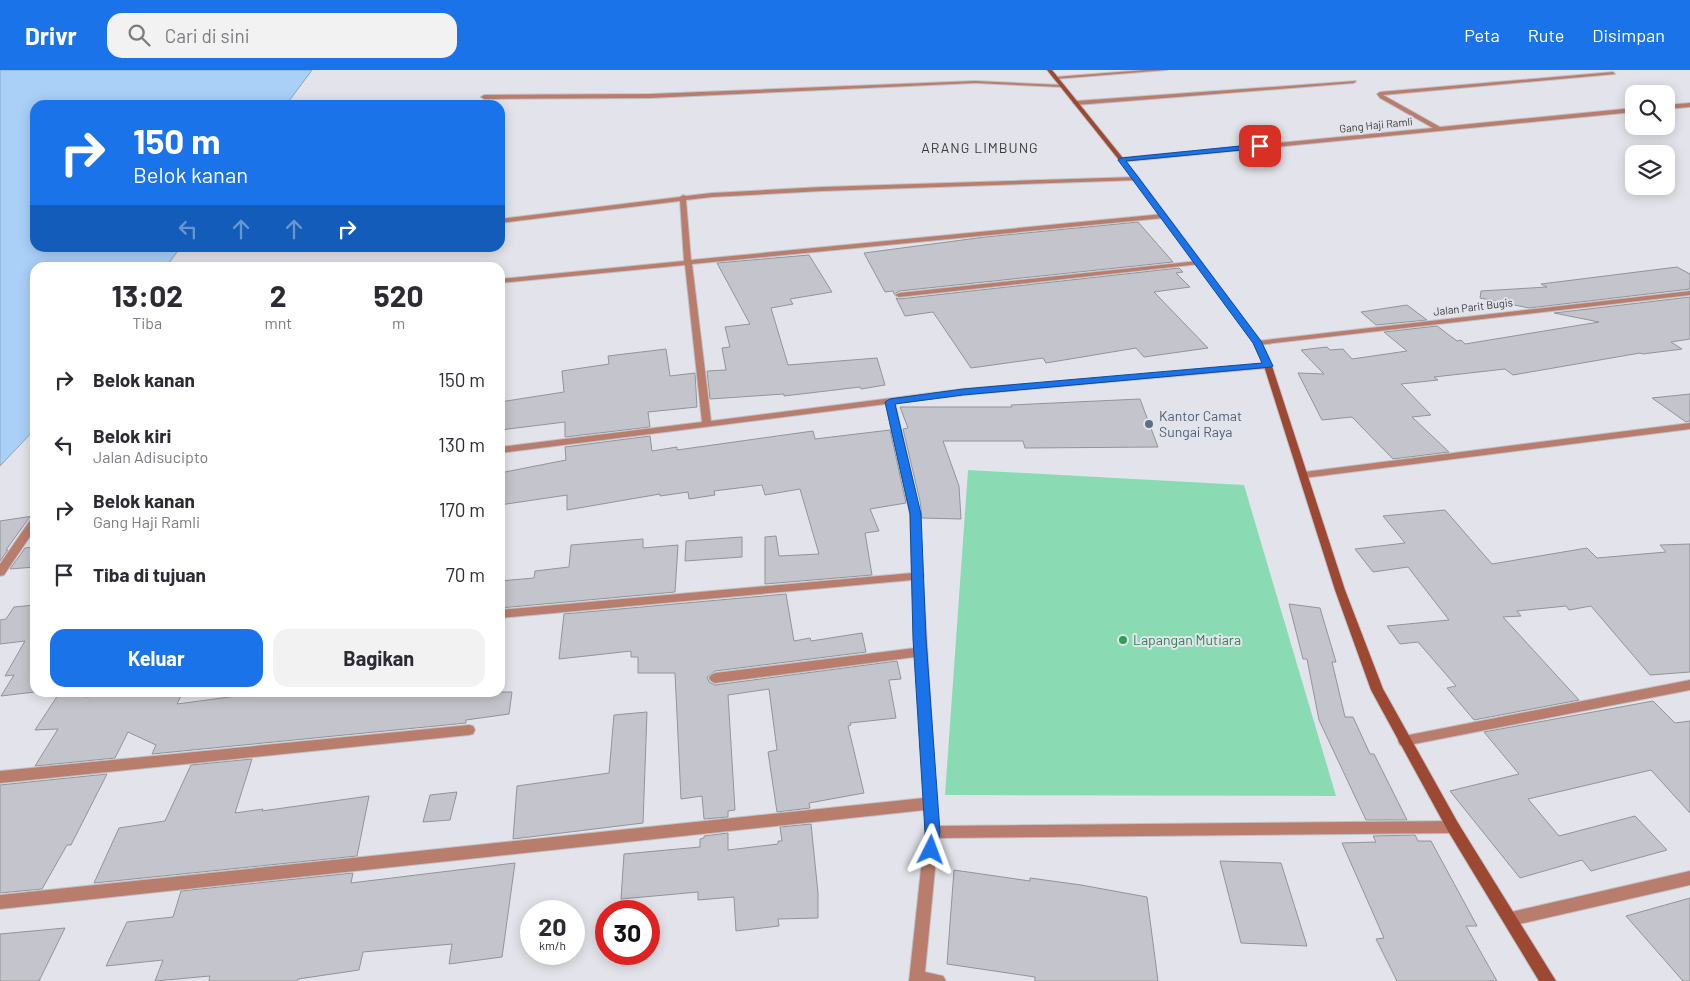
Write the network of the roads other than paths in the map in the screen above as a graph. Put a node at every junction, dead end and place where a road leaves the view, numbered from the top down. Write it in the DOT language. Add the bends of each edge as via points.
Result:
graph roads {
  1 [pos="1049,70"];
  2 [pos="1165,70"];
  3 [pos="1613,73"];
  4 [pos="1055,78"];
  5 [pos="1354,82"];
  6 [pos="1062,86"];
  7 [pos="484,97"];
  8 [pos="1076,103"];
  9 [pos="1690,105"];
  10 [pos="1675,106"];
  11 [pos="1625,111"];
  12 [pos="1439,129"];
  13 [pos="1121,160"];
  14 [pos="1137,179"];
  15 [pos="683,198"];
  16 [pos="1163,216"];
  17 [pos="505,220"];
  18 [pos="688,262"];
  19 [pos="1198,263"];
  20 [pos="505,280"];
  21 [pos="1690,293"];
  22 [pos="899,295"];
  23 [pos="1260,348"];
  24 [pos="1268,366"];
  25 [pos="890,402"];
  26 [pos="707,424"];
  27 [pos="1690,426"];
  28 [pos="505,449"];
  29 [pos="1304,475"];
  30 [pos="30,527"];
  31 [pos="0,572"];
  32 [pos="919,576"];
  33 [pos="505,614"];
  34 [pos="921,652"];
  35 [pos="715,678"];
  36 [pos="1690,685"];
  37 [pos="469,730"];
  38 [pos="1404,741"];
  39 [pos="0,777"];
  40 [pos="931,803"];
  41 [pos="1453,826"];
  42 [pos="932,832"];
  43 [pos="1690,878"];
  44 [pos="0,902"];
  45 [pos="1511,919"];
  46 [pos="918,980"];
  47 [pos="938,981"];
  48 [pos="1548,981"];
  1 -- 4 [label="main road"];
  2 -- 4 [label="street"];
  3 -- 12 [label="street" via="1380,94"];
  4 -- 6 [label="main road"];
  5 -- 8 [label="street"];
  6 -- 7 [label="street" via="975,82 650,96"];
  6 -- 8 [label="main road"];
  8 -- 13 [label="main road"];
  9 -- 10 [label="street"];
  11 -- 12 [label="street, Gang Haji Ramli"];
  12 -- 13 [label="street, Gang Haji Ramli"];
  13 -- 14 [label="main road"];
  14 -- 15 [label="street" via="822,189"];
  14 -- 16 [label="main road"];
  15 -- 17 [label="street"];
  15 -- 18 [label="street"];
  16 -- 18 [label="street"];
  16 -- 19 [label="main road"];
  18 -- 20 [label="street"];
  18 -- 26 [label="street"];
  19 -- 22 [label="street"];
  19 -- 23 [label="main road"];
  21 -- 23 [label="street, Jalan Parit Bugis"];
  23 -- 24 [label="main road"];
  24 -- 25 [label="street" via="963,392"];
  24 -- 29 [label="main road"];
  25 -- 26 [label="street"];
  25 -- 32 [label="street" via="915,514"];
  26 -- 28 [label="street"];
  27 -- 29 [label="street"];
  29 -- 38 [label="main road" via="1340,590 1377,690"];
  30 -- 31 [label="street"];
  32 -- 33 [label="street"];
  32 -- 34 [label="street"];
  34 -- 35 [label="street"];
  34 -- 40 [label="street"];
  36 -- 38 [label="street"];
  37 -- 39 [label="street"];
  38 -- 41 [label="main road"];
  40 -- 42 [label="street"];
  40 -- 44 [label="street"];
  41 -- 42 [label="street"];
  41 -- 45 [label="main road"];
  42 -- 46 [label="street"];
  43 -- 45 [label="street"];
  45 -- 48 [label="main road"];
  46 -- 47 [label="street"];
}
